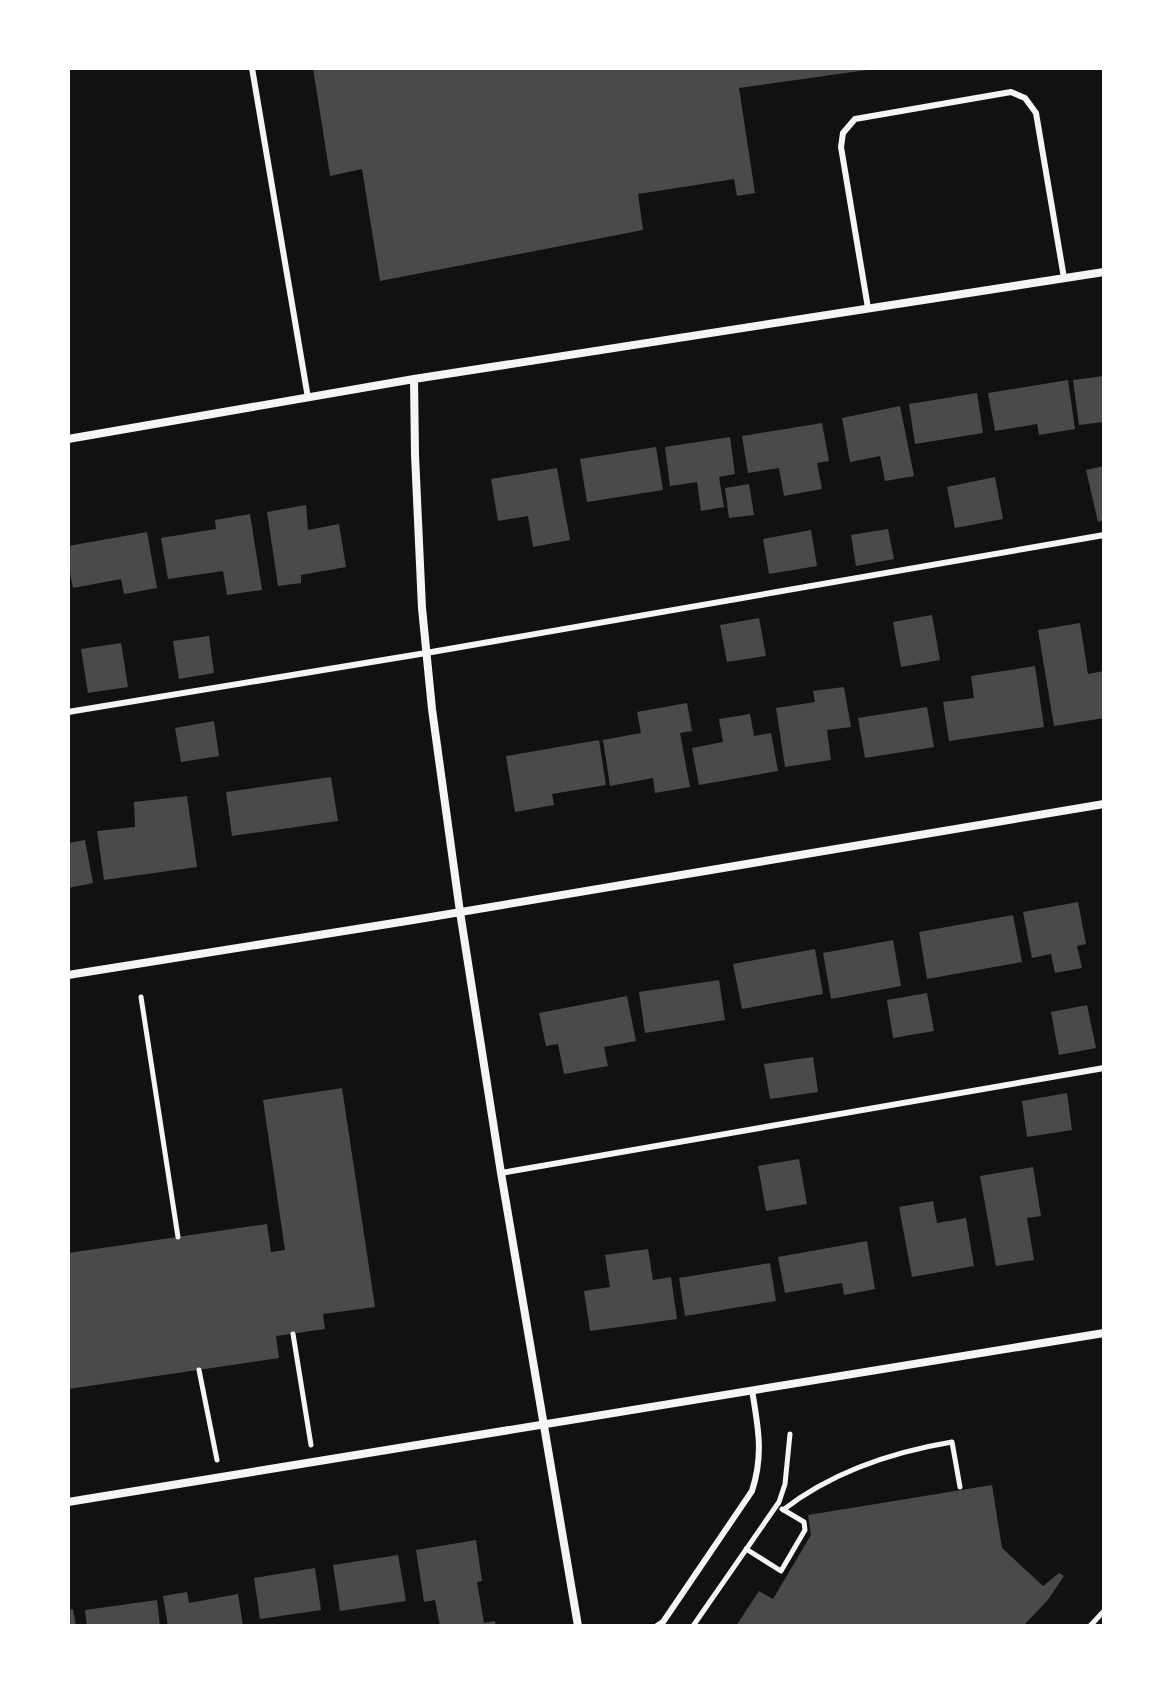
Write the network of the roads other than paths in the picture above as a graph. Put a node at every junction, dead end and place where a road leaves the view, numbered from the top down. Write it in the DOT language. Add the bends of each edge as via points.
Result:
graph roads {
  1 [pos="252,68"];
  2 [pos="1104,272"];
  3 [pos="1064,278"];
  4 [pos="868,308"];
  5 [pos="414,379"];
  6 [pos="308,398"];
  7 [pos="68,439"];
  8 [pos="1104,535"];
  9 [pos="426,653"];
  10 [pos="68,712"];
  11 [pos="1104,804"];
  12 [pos="460,912"];
  13 [pos="68,975"];
  14 [pos="1104,1068"];
  15 [pos="501,1173"];
  16 [pos="1104,1333"];
  17 [pos="752,1390"];
  18 [pos="543,1424"];
  19 [pos="68,1502"];
  20 [pos="578,1626"];
  21 [pos="657,1626"];
  1 -- 6 [label="lane"];
  2 -- 3 [label="street"];
  3 -- 4 [label="street"];
  3 -- 4 [label="lane" via="1036,113 1025,98 1011,92 855,119 843,133"];
  4 -- 5 [label="street"];
  5 -- 6 [label="street"];
  5 -- 9 [label="street"];
  6 -- 7 [label="street"];
  8 -- 9 [label="lane"];
  9 -- 10 [label="lane"];
  9 -- 12 [label="street"];
  11 -- 12 [label="street"];
  12 -- 13 [label="street"];
  12 -- 15 [label="street"];
  14 -- 15 [label="lane"];
  15 -- 18 [label="street"];
  16 -- 17 [label="street"];
  17 -- 18 [label="street"];
  17 -- 21 [label="lane" via="760,1455 752,1491"];
  18 -- 19 [label="street"];
  18 -- 20 [label="street"];
}
